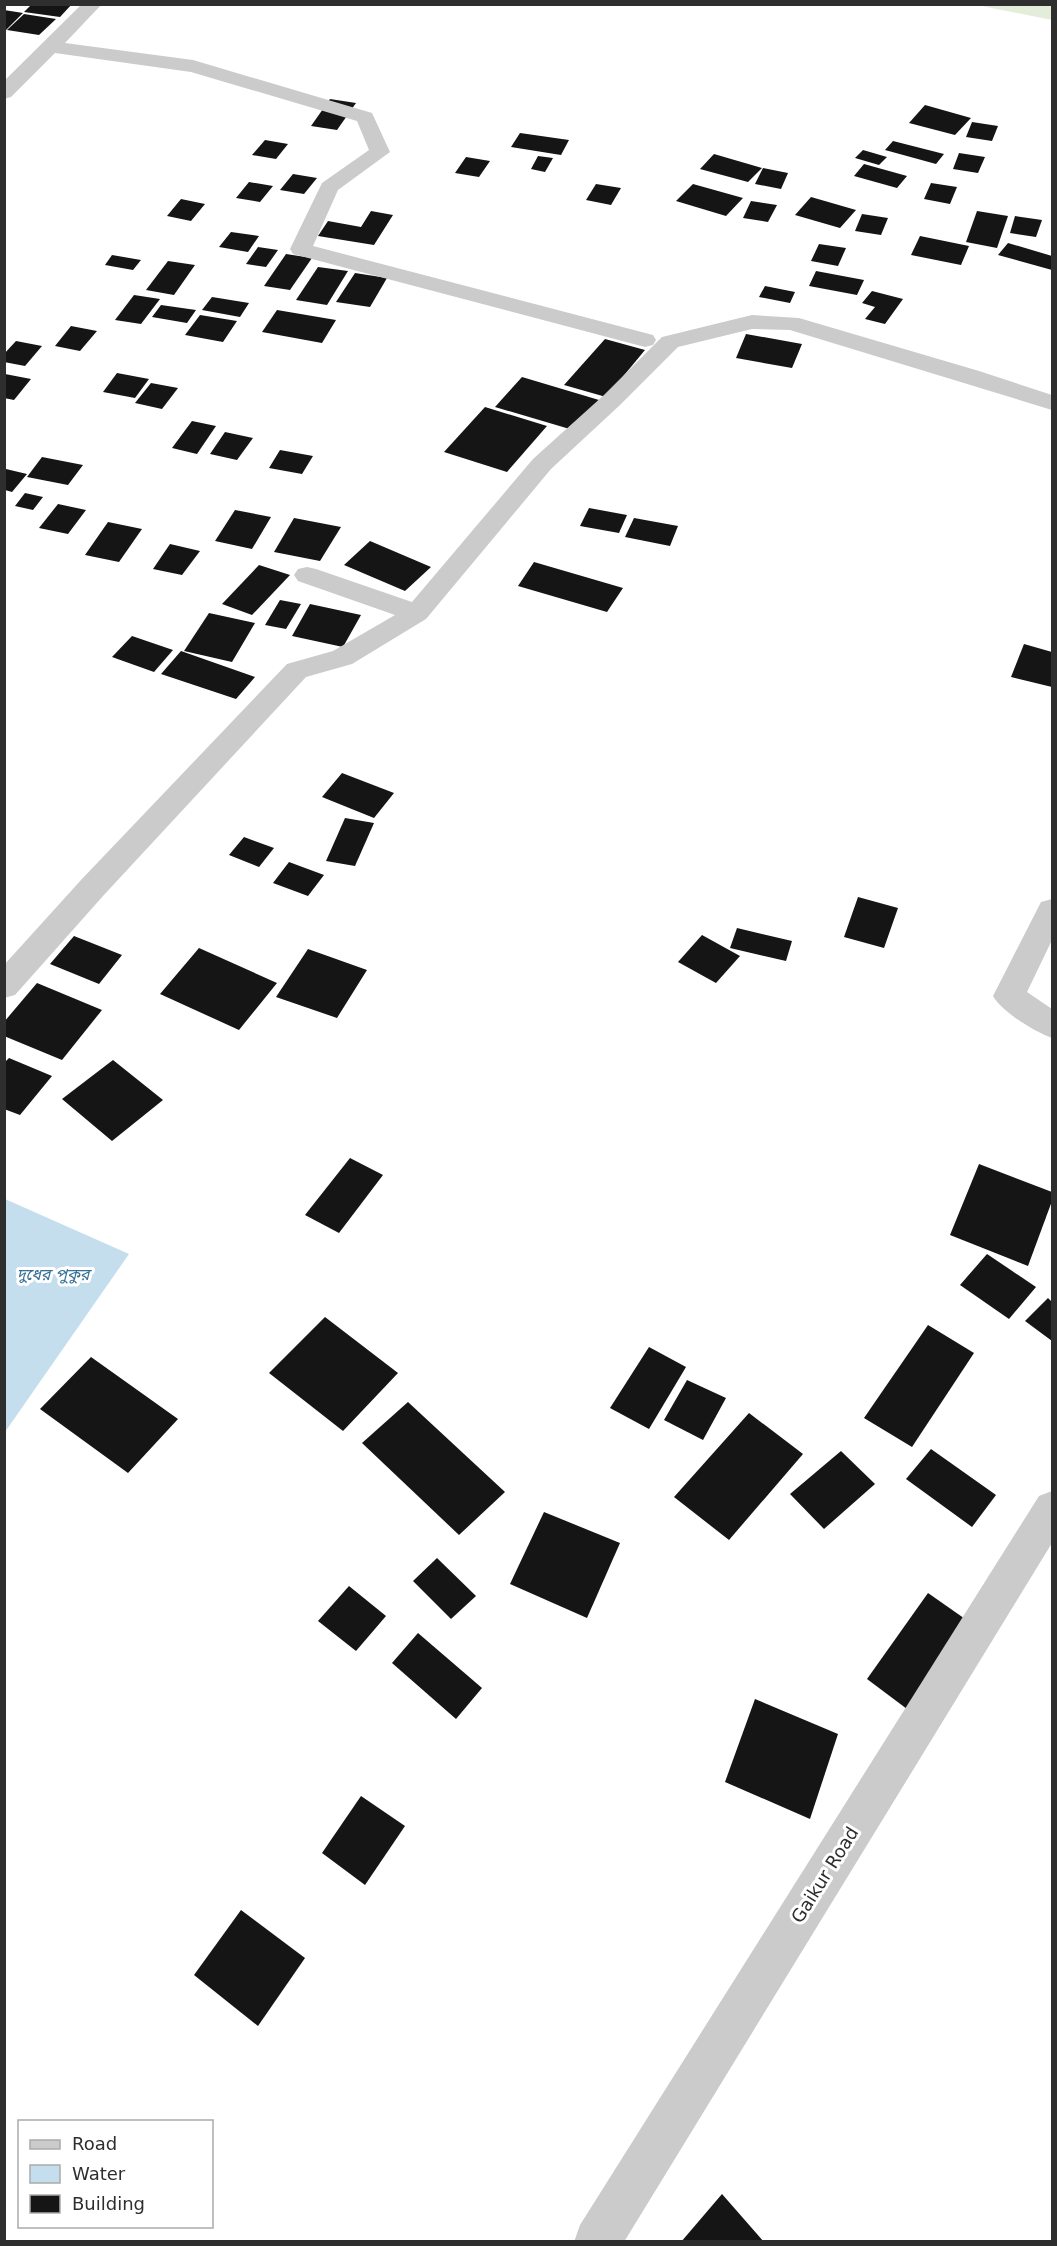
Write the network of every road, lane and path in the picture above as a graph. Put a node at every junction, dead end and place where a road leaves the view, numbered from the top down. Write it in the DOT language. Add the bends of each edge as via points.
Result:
graph roads {
  1 [pos="93,4"];
  2 [pos="53,47"];
  3 [pos="4,93"];
  4 [pos="645,340"];
  5 [pos="1053,403"];
  6 [pos="307,575"];
  7 [pos="417,613"];
  8 [pos="1053,910"];
  9 [pos="4,986"];
  10 [pos="1053,1024"];
  11 [pos="1053,1509"];
  12 [pos="597,2241"];
  1 -- 2 [label="street"];
  2 -- 3 [label="street"];
  2 -- 4 [label="street" via="193,66 365,117 380,152 329,187 301,249"];
  5 -- 7 [label="street" via="792,323 752,322 670,342 542,464"];
  6 -- 7 [label="street"];
  7 -- 9 [label="street" via="342,658 297,670"];
  8 -- 10 [label="street" via="1009,996"];
  11 -- 12 [label="street, Gaikur Road"];
}
